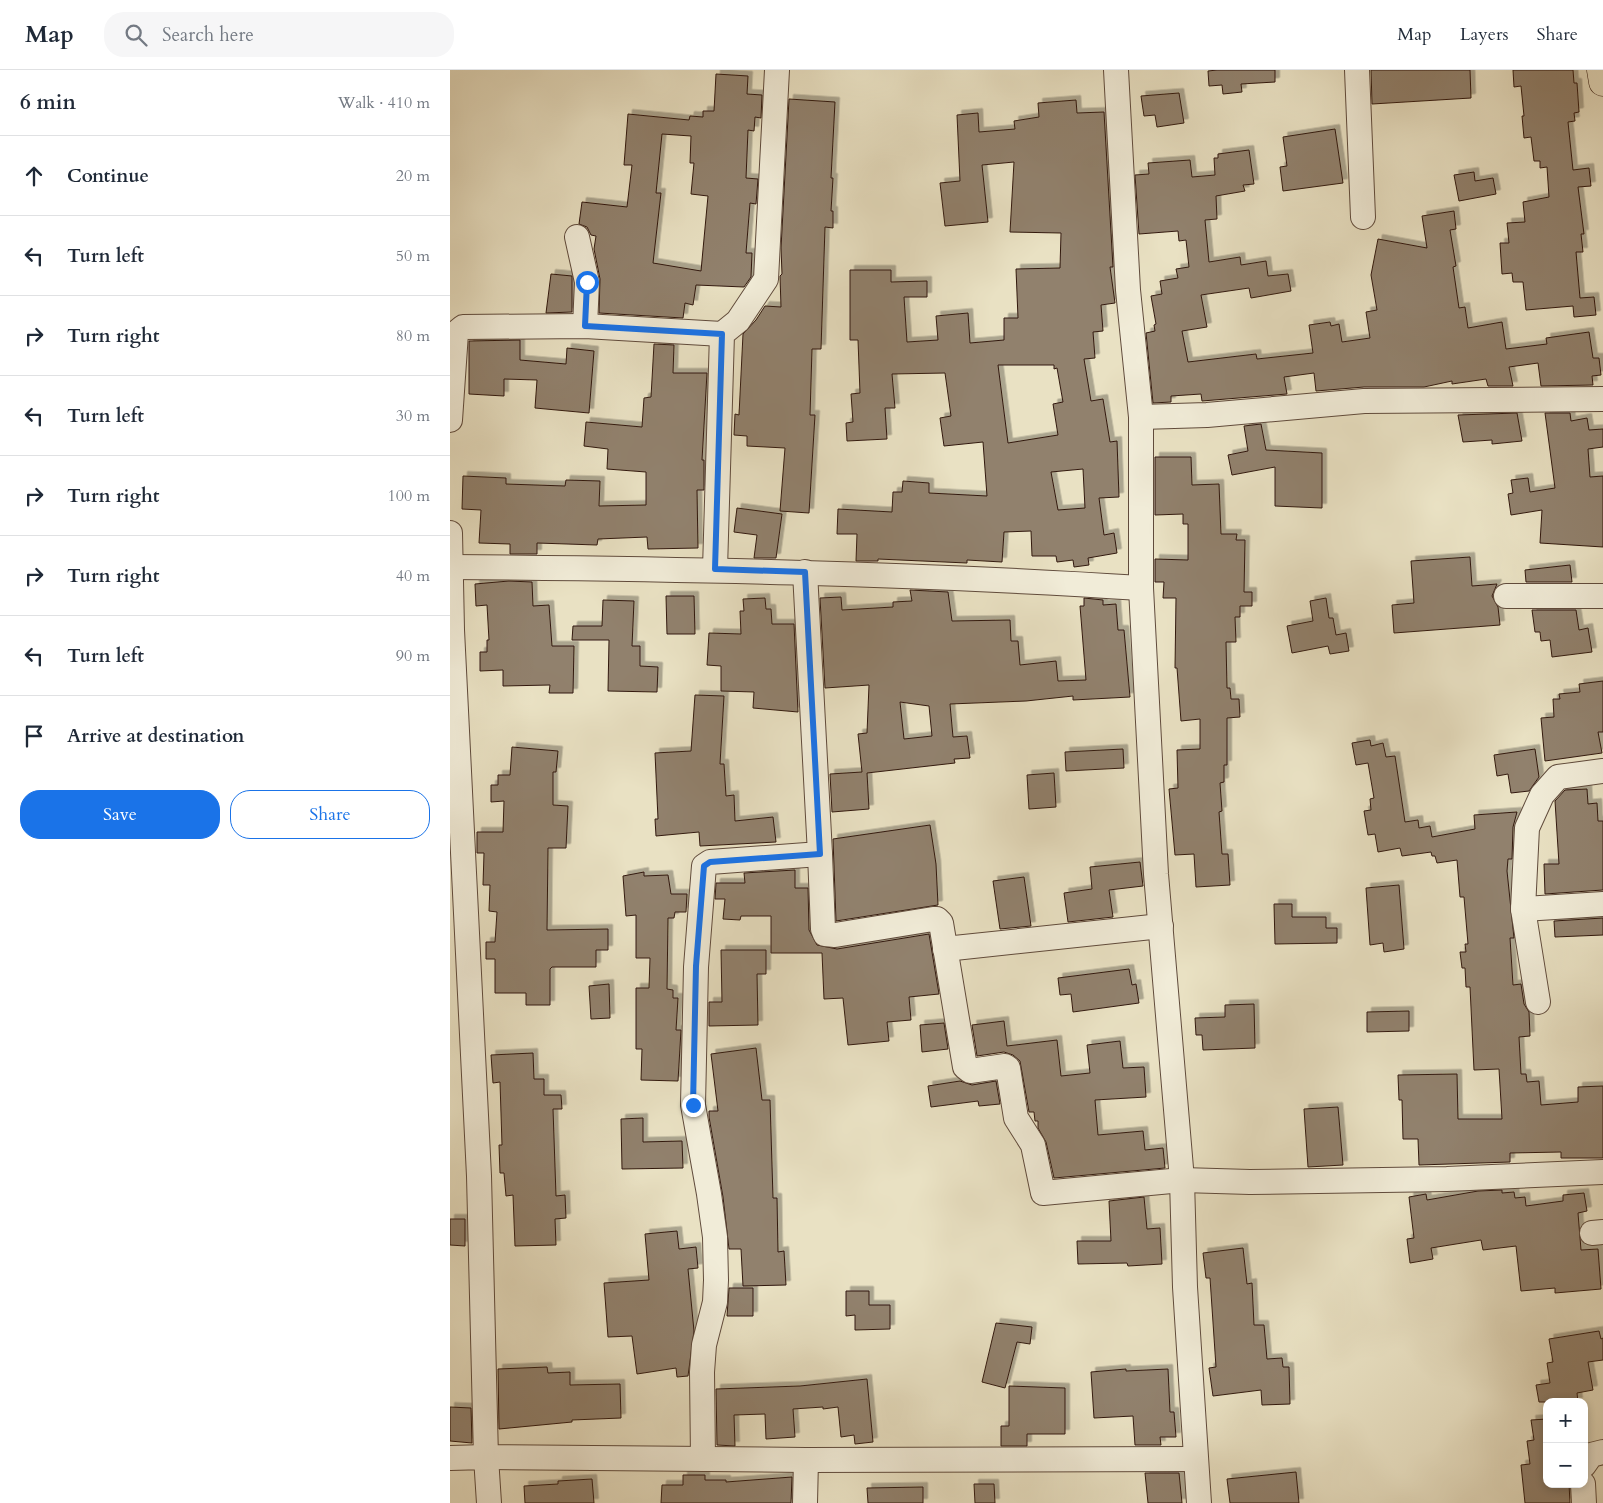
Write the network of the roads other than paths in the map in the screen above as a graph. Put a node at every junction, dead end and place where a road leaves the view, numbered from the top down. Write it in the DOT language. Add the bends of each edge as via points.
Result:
graph roads {
  1 [pos="777,70"];
  2 [pos="1116,70"];
  3 [pos="1357,70"];
  4 [pos="1602,70"];
  5 [pos="1603,82"];
  6 [pos="1363,218"];
  7 [pos="577,237"];
  8 [pos="585,326"];
  9 [pos="722,334"];
  10 [pos="1603,399"];
  11 [pos="1141,417"];
  12 [pos="450,420"];
  13 [pos="450,533"];
  14 [pos="451,567"];
  15 [pos="715,569"];
  16 [pos="805,572"];
  17 [pos="1141,588"];
  18 [pos="1506,596"];
  19 [pos="1603,596"];
  20 [pos="1603,771"];
  21 [pos="820,854"];
  22 [pos="458,882"];
  23 [pos="1603,904"];
  24 [pos="1523,909"];
  25 [pos="1160,926"];
  26 [pos="945,949"];
  27 [pos="1538,1002"];
  28 [pos="1603,1172"];
  29 [pos="1182,1180"];
  30 [pos="1603,1452"];
  31 [pos="486,1457"];
  32 [pos="450,1458"];
  33 [pos="703,1459"];
  34 [pos="1195,1459"];
  35 [pos="806,1460"];
  36 [pos="1588,1460"];
  37 [pos="1583,1488"];
  38 [pos="489,1503"];
  39 [pos="805,1503"];
  40 [pos="1199,1503"];
  41 [pos="1584,1503"];
  1 -- 9 [label="street" via="766,279 744,314"];
  2 -- 11 [label="street" via="1128,290"];
  3 -- 6 [label="street"];
  4 -- 5 [label="highway"];
  7 -- 8 [label="street" via="587,282"];
  8 -- 9 [label="street"];
  8 -- 12 [label="street" via="471,325 459,329 456,333"];
  9 -- 15 [label="street"];
  10 -- 11 [label="street" via="1364,402"];
  11 -- 17 [label="street"];
  13 -- 14 [label="street"];
  14 -- 15 [label="street"];
  14 -- 22 [label="street"];
  15 -- 16 [label="street"];
  16 -- 17 [label="street"];
  16 -- 21 [label="street"];
  17 -- 25 [label="street"];
  18 -- 19 [label="street"];
  20 -- 24 [label="street" via="1558,777 1542,794 1527,828"];
  21 -- 26 [label="street" via="825,934 829,936 937,919 941,923"];
  21 -- 33 [label="street" via="710,862 704,866 696,976 693,1105 712,1211 716,1280 702,1372"];
  22 -- 31 [label="street" via="479,1176"];
  23 -- 24 [label="street"];
  24 -- 27 [label="street"];
  25 -- 26 [label="street"];
  25 -- 29 [label="street"];
  26 -- 29 [label="street" via="965,1067 970,1071 1008,1068 1016,1118 1033,1145 1043,1193"];
  28 -- 29 [label="street" via="1408,1180"];
  29 -- 34 [label="street" via="1184,1287"];
  30 -- 36 [label="street" via="1592,1455"];
  31 -- 32 [label="street"];
  31 -- 33 [label="street"];
  31 -- 38 [label="street"];
  33 -- 35 [label="street"];
  34 -- 35 [label="street"];
  34 -- 40 [label="street"];
  35 -- 39 [label="street"];
  37 -- 41 [label="street"];
}
